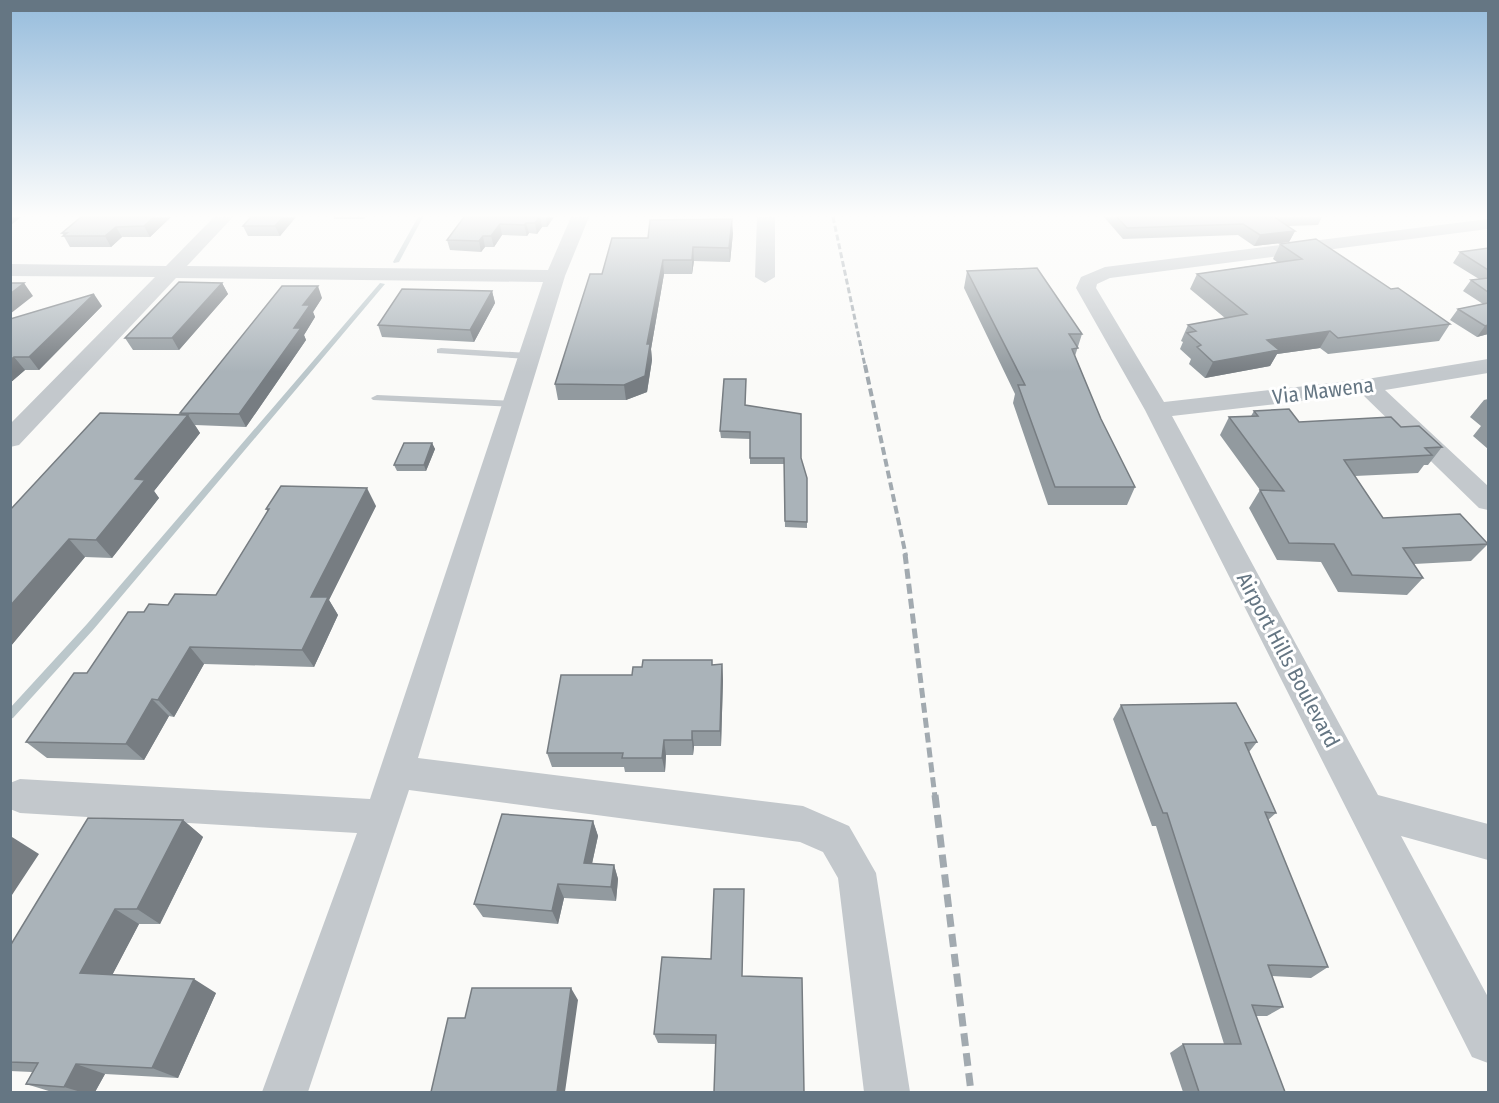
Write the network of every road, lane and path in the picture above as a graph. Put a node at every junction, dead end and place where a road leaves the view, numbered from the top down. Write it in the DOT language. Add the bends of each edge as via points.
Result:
graph roads {
  1 [pos="178,268"];
  2 [pos="558,268"];
  3 [pos="765,268"];
  4 [pos="1140,268"];
  5 [pos="10,270"];
  6 [pos="175,272"];
  7 [pos="555,276"];
  8 [pos="765,277"];
  9 [pos="441,351"];
  10 [pos="529,356"];
  11 [pos="1488,366"];
  12 [pos="1367,386"];
  13 [pos="377,398"];
  14 [pos="514,404"];
  15 [pos="1157,410"];
  16 [pos="10,439"];
  17 [pos="1488,501"];
  18 [pos="397,772"];
  19 [pos="20,796"];
  20 [pos="1366,809"];
  21 [pos="382,817"];
  22 [pos="1488,842"];
  23 [pos="1488,1041"];
  24 [pos="285,1092"];
  25 [pos="887,1092"];
  1 -- 6 [label="street"];
  2 -- 7 [label="street"];
  3 -- 8 [label="street"];
  4 -- 15 [label="street, Airport Hills Boulevard" via="1105,273 1088,281 1088,295"];
  5 -- 6 [label="street"];
  6 -- 7 [label="street"];
  6 -- 16 [label="street"];
  7 -- 10 [label="street"];
  9 -- 10 [label="lane"];
  10 -- 14 [label="street"];
  11 -- 12 [label="street, Via Mawena"];
  12 -- 15 [label="street, Via Mawena"];
  12 -- 17 [label="street"];
  13 -- 14 [label="lane"];
  14 -- 18 [label="street"];
  15 -- 20 [label="street, Airport Hills Boulevard"];
  18 -- 21 [label="street"];
  18 -- 25 [label="street" via="803,824 836,839 857,873"];
  19 -- 21 [label="street"];
  20 -- 22 [label="street"];
  20 -- 23 [label="street, Airport Hills Boulevard"];
  21 -- 24 [label="street"];
}
